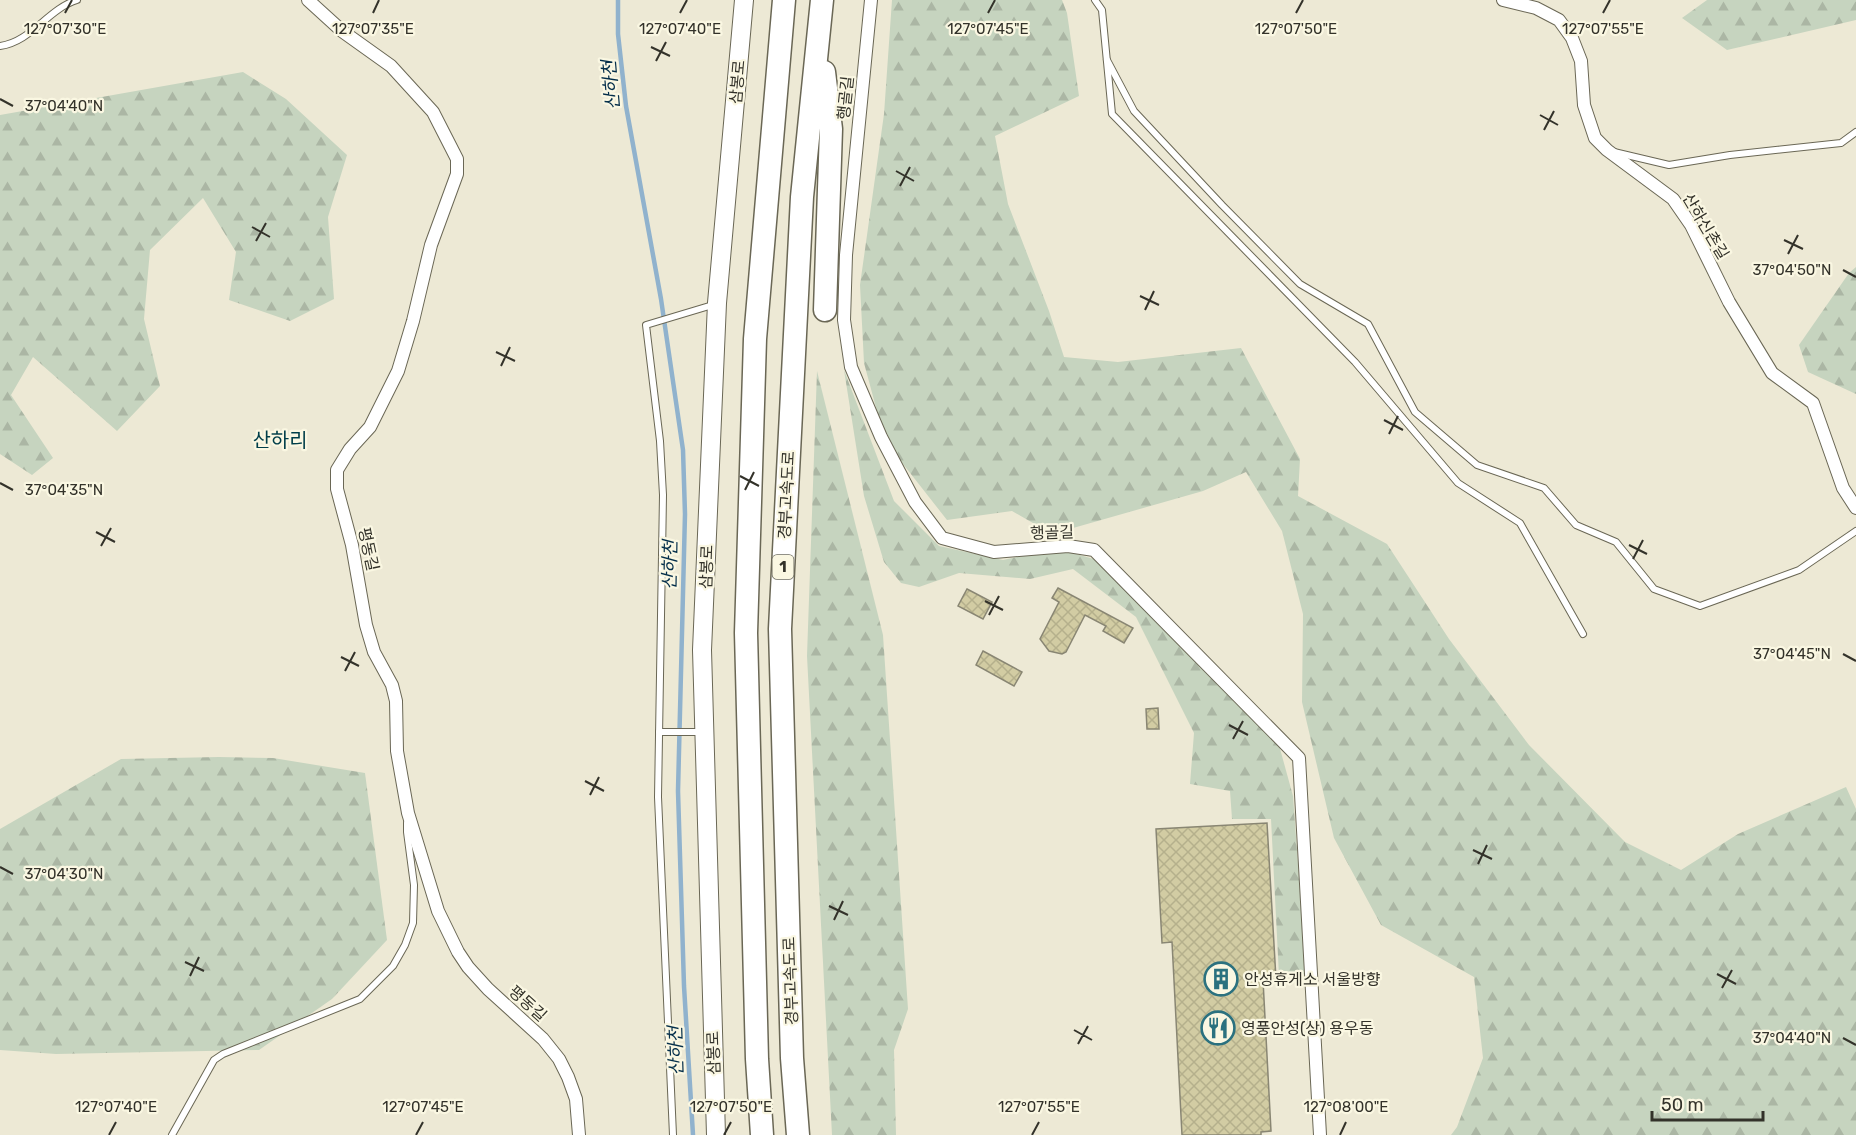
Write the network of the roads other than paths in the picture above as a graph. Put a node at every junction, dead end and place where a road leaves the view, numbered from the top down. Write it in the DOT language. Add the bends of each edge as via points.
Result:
graph roads {
  1 [pos="77,0"];
  2 [pos="308,0"];
  3 [pos="744,0"];
  4 [pos="784,0"];
  5 [pos="822,0"];
  6 [pos="872,0"];
  7 [pos="1095,0"];
  8 [pos="1503,0"];
  9 [pos="819,34"];
  10 [pos="0,45"];
  11 [pos="1107,60"];
  12 [pos="1856,132"];
  13 [pos="1608,150"];
  14 [pos="717,303"];
  15 [pos="825,310"];
  16 [pos="1856,508"];
  17 [pos="1856,531"];
  18 [pos="1583,634"];
  19 [pos="659,732"];
  20 [pos="697,732"];
  21 [pos="408,813"];
  22 [pos="172,1135"];
  23 [pos="579,1135"];
  24 [pos="673,1135"];
  25 [pos="716,1135"];
  26 [pos="762,1135"];
  27 [pos="798,1135"];
  28 [pos="1320,1135"];
  1 -- 10 [label="lane" via="33,31 9,45"];
  2 -- 21 [label="street, 평동길" via="342,32 391,66 433,112 457,159 457,174 431,245 398,371 370,427 337,470 337,489 366,625 396,701 397,751"];
  3 -- 14 [label="main road, 삼봉로"];
  4 -- 26 [label="highway" via="755,339 746,622"];
  5 -- 9 [label="highway, 경부고속도로 / 1"];
  6 -- 28 [label="street, 행골길" via="846,255 844,320 851,367 910,493 942,538 994,552 1068,546 1094,550 1299,758"];
  7 -- 11 [label="lane" via="1102,10"];
  8 -- 13 [label="street, 산하신촌길" via="1552,16 1572,38 1581,61 1584,105 1595,138"];
  9 -- 15 [label="highway" via="831,129"];
  9 -- 27 [label="highway, 경부고속도로 / 1" via="802,197 780,629 792,1058"];
  11 -- 17 [label="lane" via="1134,111 1300,284 1368,324 1415,412 1477,465 1545,488 1576,525 1616,542 1654,589 1700,606 1799,570"];
  11 -- 18 [label="lane" via="1113,114 1355,362 1458,483 1520,523"];
  12 -- 13 [label="lane" via="1841,143 1669,165"];
  13 -- 16 [label="street, 산하신촌길" via="1673,199 1772,373 1813,402 1843,488"];
  14 -- 19 [label="lane" via="646,325 663,495"];
  14 -- 20 [label="main road, 삼봉로"];
  19 -- 20 [label="lane"];
  19 -- 24 [label="lane" via="658,797"];
  20 -- 25 [label="main road, 삼봉로"];
  21 -- 22 [label="lane" via="413,923 393,966 360,999 214,1060"];
  21 -- 23 [label="street, 평동길" via="438,911 458,952 488,989 543,1039 559,1059 576,1099"];
}
